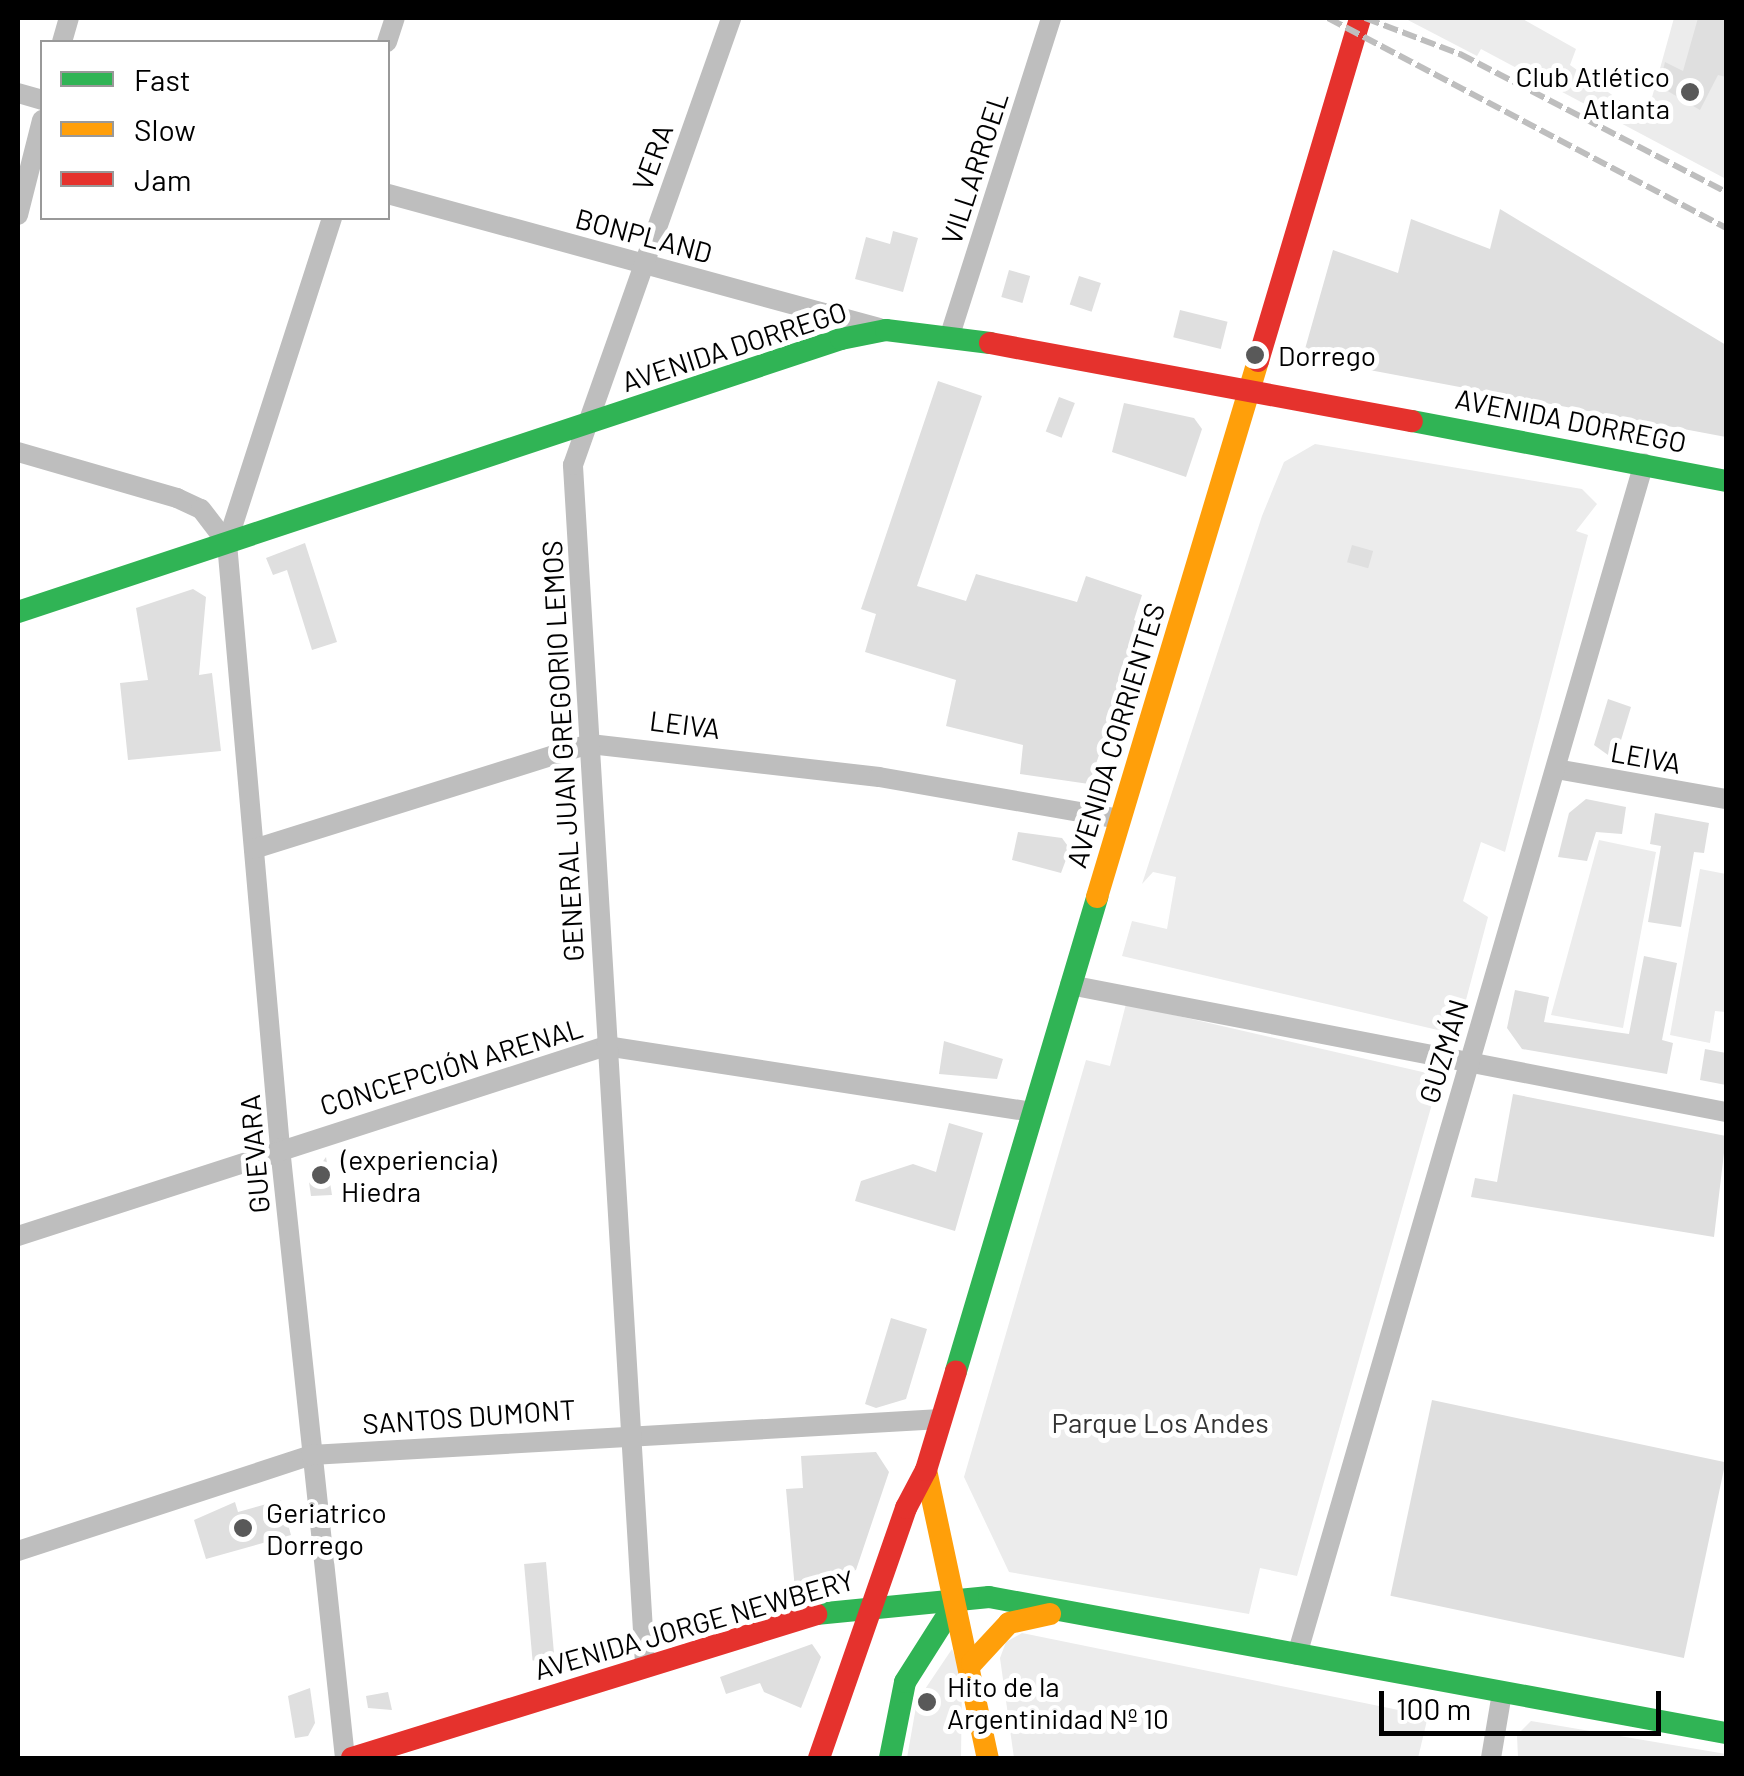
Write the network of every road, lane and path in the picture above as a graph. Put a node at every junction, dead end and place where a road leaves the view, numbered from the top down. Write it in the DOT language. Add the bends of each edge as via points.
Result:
graph roads {
  1 [pos="730,18"];
  2 [pos="1051,18"];
  3 [pos="1360,18"];
  4 [pos="40,128"];
  5 [pos="390,195"];
  6 [pos="18,216"];
  7 [pos="331,220"];
  8 [pos="644,262"];
  9 [pos="886,330"];
  10 [pos="950,335"];
  11 [pos="1254,391"];
  12 [pos="583,428"];
  13 [pos="18,452"];
  14 [pos="1644,464"];
  15 [pos="1726,480"];
  16 [pos="228,542"];
  17 [pos="18,612"];
  18 [pos="590,744"];
  19 [pos="1556,769"];
  20 [pos="1726,799"];
  21 [pos="1120,820"];
  22 [pos="254,849"];
  23 [pos="1070,985"];
  24 [pos="606,1046"];
  25 [pos="1469,1062"];
  26 [pos="1032,1112"];
  27 [pos="1726,1112"];
  28 [pos="280,1148"];
  29 [pos="18,1236"];
  30 [pos="941,1419"];
  31 [pos="629,1432"];
  32 [pos="312,1454"];
  33 [pos="926,1470"];
  34 [pos="18,1551"];
  35 [pos="957,1600"];
  36 [pos="872,1604"];
  37 [pos="1058,1613"];
  38 [pos="1298,1655"];
  39 [pos="644,1664"];
  40 [pos="972,1664"];
  41 [pos="1502,1693"];
  42 [pos="984,1731"];
  43 [pos="1726,1733"];
  44 [pos="348,1758"];
  45 [pos="819,1758"];
  46 [pos="890,1758"];
  47 [pos="971,1758"];
  48 [pos="988,1758"];
  49 [pos="1491,1758"];
  1 -- 8 [label="street, VERA"];
  2 -- 10 [label="street, VILLARROEL"];
  3 -- 11 [label="main road, AVENIDA CORRIENTES"];
  4 -- 6 [label="street"];
  5 -- 8 [label="street, BONPLAND"];
  7 -- 16 [label="street"];
  8 -- 9 [label="street, BONPLAND"];
  8 -- 12 [label="street, VERA"];
  9 -- 10 [label="main road, AVENIDA DORREGO"];
  9 -- 12 [label="main road, AVENIDA DORREGO"];
  10 -- 11 [label="main road, AVENIDA DORREGO"];
  11 -- 14 [label="main road, AVENIDA DORREGO"];
  11 -- 21 [label="main road, AVENIDA CORRIENTES"];
  12 -- 16 [label="main road, AVENIDA DORREGO"];
  12 -- 18 [label="street, GENERAL JUAN GREGORIO LEMOS" via="573,465"];
  13 -- 16 [label="street" via="177,498 201,509"];
  14 -- 15 [label="main road, AVENIDA DORREGO"];
  14 -- 19 [label="street, GUZMÁN"];
  16 -- 17 [label="main road, AVENIDA DORREGO"];
  16 -- 22 [label="street, GUEVARA"];
  18 -- 21 [label="street, LEIVA" via="879,777"];
  18 -- 22 [label="street, LEIVA"];
  18 -- 24 [label="street, GENERAL JUAN GREGORIO LEMOS"];
  19 -- 20 [label="street, LEIVA"];
  19 -- 25 [label="street, GUZMÁN"];
  21 -- 23 [label="main road, AVENIDA CORRIENTES"];
  22 -- 28 [label="street, GUEVARA"];
  23 -- 25 [label="street"];
  23 -- 26 [label="main road, AVENIDA CORRIENTES"];
  24 -- 26 [label="street, CONCEPCIÓN ARENAL"];
  24 -- 28 [label="street, CONCEPCIÓN ARENAL"];
  24 -- 31 [label="street, GENERAL JUAN GREGORIO LEMOS"];
  25 -- 27 [label="street"];
  25 -- 38 [label="street, GUZMÁN"];
  26 -- 30 [label="main road, AVENIDA CORRIENTES"];
  28 -- 29 [label="street, CONCEPCIÓN ARENAL"];
  28 -- 32 [label="street, GUEVARA"];
  30 -- 31 [label="street, SANTOS DUMONT"];
  30 -- 33 [label="main road, AVENIDA CORRIENTES"];
  31 -- 32 [label="street, SANTOS DUMONT"];
  31 -- 39 [label="street, GENERAL JUAN GREGORIO LEMOS"];
  32 -- 34 [label="street, SANTOS DUMONT"];
  32 -- 44 [label="street, GUEVARA"];
  33 -- 35 [label="main road, AVENIDA CORRIENTES"];
  33 -- 36 [label="main road, AVENIDA CORRIENTES"];
  35 -- 36 [label="main road, AVENIDA JORGE NEWBERY"];
  35 -- 37 [label="main road, AVENIDA JORGE NEWBERY" via="1002,1598"];
  35 -- 40 [label="main road, AVENIDA CORRIENTES"];
  35 -- 46 [label="main road" via="905,1682"];
  36 -- 39 [label="main road, AVENIDA JORGE NEWBERY"];
  36 -- 45 [label="main road, AVENIDA CORRIENTES"];
  37 -- 38 [label="main road, AVENIDA JORGE NEWBERY"];
  37 -- 40 [label="main road, AVENIDA JORGE NEWBERY" via="1008,1623"];
  38 -- 41 [label="main road, AVENIDA JORGE NEWBERY"];
  39 -- 44 [label="main road, AVENIDA JORGE NEWBERY"];
  40 -- 42 [label="main road, AVENIDA CORRIENTES"];
  41 -- 43 [label="main road, AVENIDA JORGE NEWBERY"];
  41 -- 49 [label="street"];
  42 -- 47 [label="main road"];
  42 -- 48 [label="main road, AVENIDA CORRIENTES"];
}
